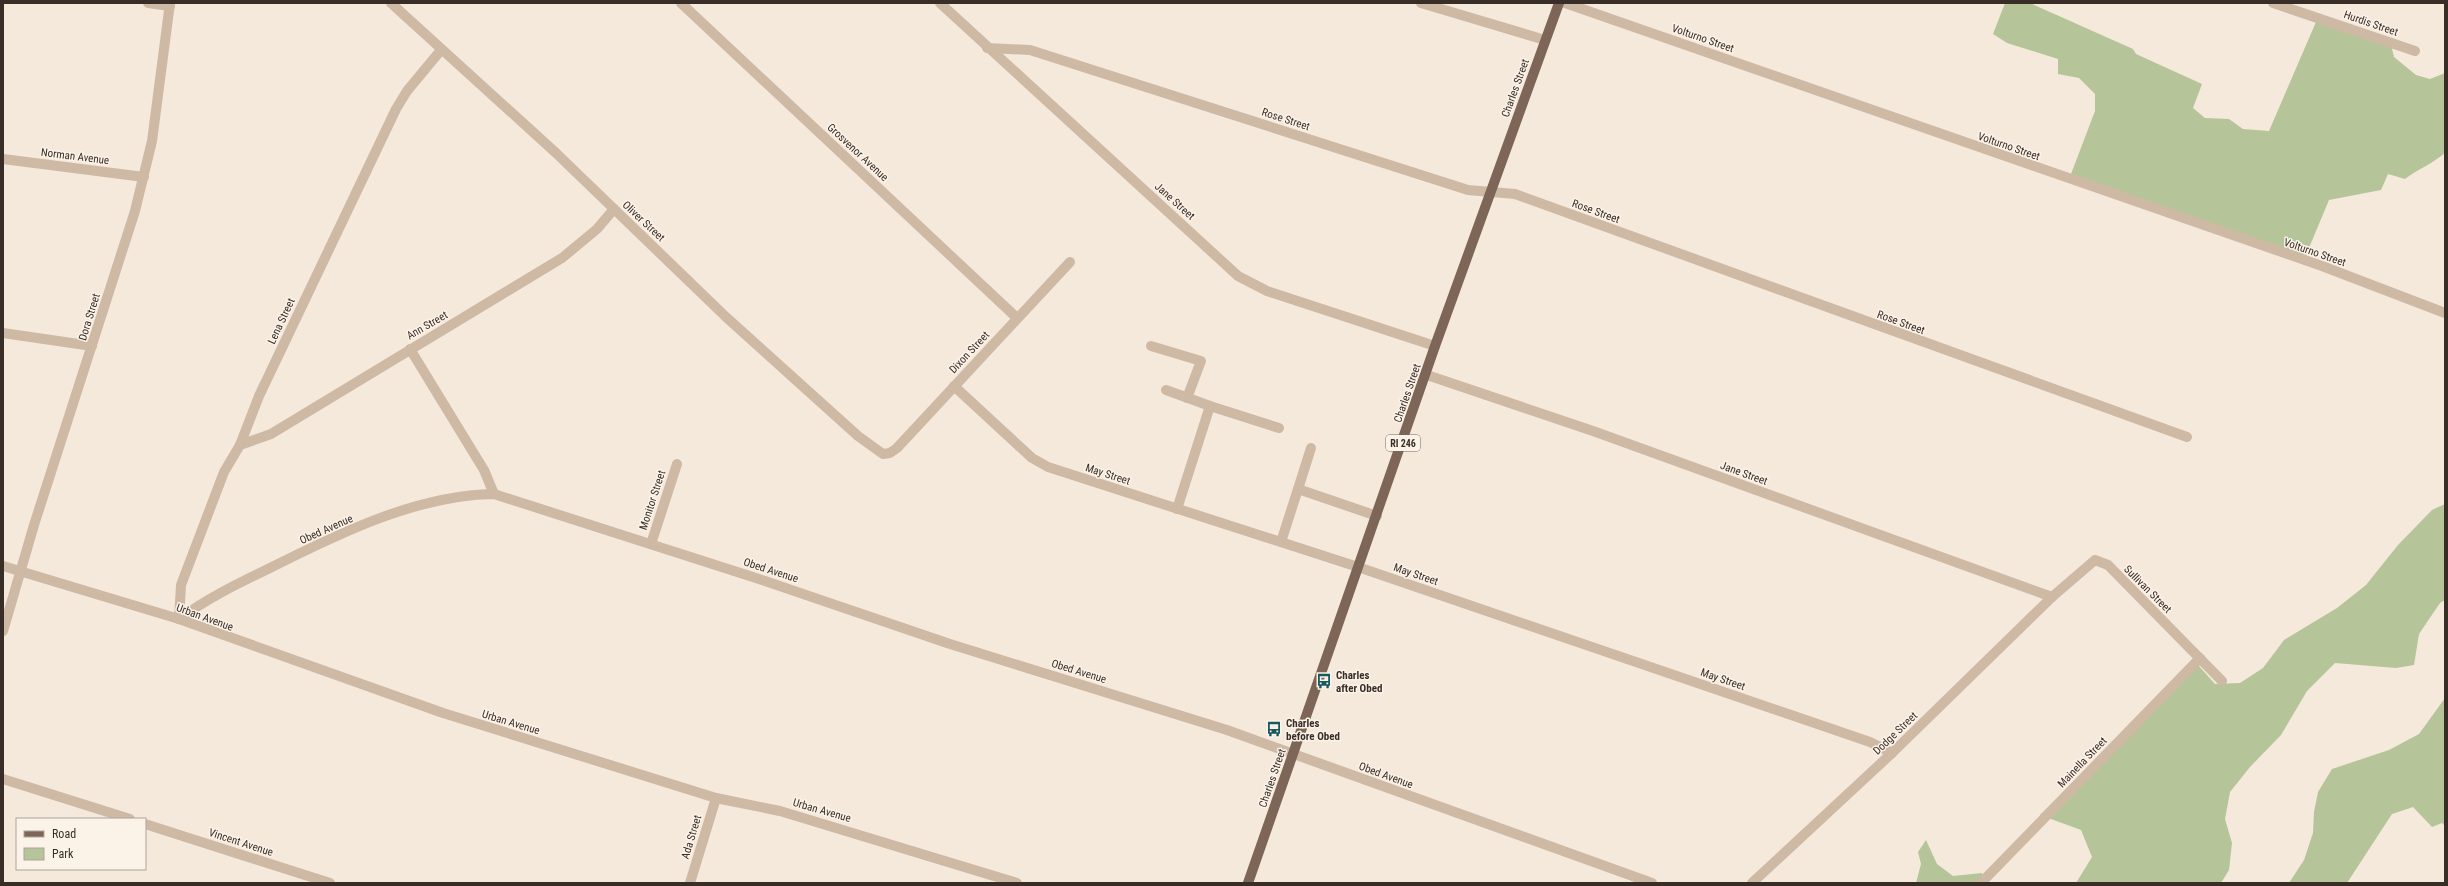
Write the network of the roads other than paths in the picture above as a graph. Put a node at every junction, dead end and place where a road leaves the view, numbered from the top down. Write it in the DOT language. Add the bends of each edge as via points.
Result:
graph roads {
  1 [pos="148,3"];
  2 [pos="392,3"];
  3 [pos="682,3"];
  4 [pos="940,3"];
  5 [pos="1421,3"];
  6 [pos="1559,3"];
  7 [pos="1565,3"];
  8 [pos="2273,3"];
  9 [pos="170,4"];
  10 [pos="1545,40"];
  11 [pos="987,48"];
  12 [pos="441,50"];
  13 [pos="2415,51"];
  14 [pos="3,159"];
  15 [pos="144,177"];
  16 [pos="1491,191"];
  17 [pos="614,209"];
  18 [pos="1070,262"];
  19 [pos="2445,313"];
  20 [pos="1017,318"];
  21 [pos="3,333"];
  22 [pos="92,346"];
  23 [pos="1151,346"];
  24 [pos="1435,346"];
  25 [pos="410,349"];
  26 [pos="1427,375"];
  27 [pos="954,386"];
  28 [pos="1166,390"];
  29 [pos="1187,398"];
  30 [pos="1210,406"];
  31 [pos="1279,428"];
  32 [pos="2187,437"];
  33 [pos="240,445"];
  34 [pos="1311,448"];
  35 [pos="883,454"];
  36 [pos="677,464"];
  37 [pos="1298,489"];
  38 [pos="494,494"];
  39 [pos="1177,509"];
  40 [pos="1377,516"];
  41 [pos="1281,542"];
  42 [pos="650,544"];
  43 [pos="3,566"];
  44 [pos="1358,567"];
  45 [pos="21,572"];
  46 [pos="2052,597"];
  47 [pos="179,619"];
  48 [pos="3,631"];
  49 [pos="2200,658"];
  50 [pos="2222,681"];
  51 [pos="1892,753"];
  52 [pos="1292,754"];
  53 [pos="3,778"];
  54 [pos="716,798"];
  55 [pos="127,818"];
  56 [pos="146,824"];
  57 [pos="330,883"];
  58 [pos="690,883"];
  59 [pos="1017,883"];
  60 [pos="1248,883"];
  61 [pos="1652,883"];
  62 [pos="1752,883"];
  63 [pos="1981,883"];
  1 -- 9 [label="street"];
  2 -- 12 [label="street, Oliver Street"];
  3 -- 20 [label="street, Grosvenor Avenue"];
  4 -- 11 [label="street, Jane Street"];
  5 -- 10 [label="street"];
  6 -- 10 [label="main road, Charles Street / RI 246"];
  7 -- 19 [label="street, Volturno Street" via="2322,266"];
  8 -- 13 [label="street, Hurdis Street"];
  9 -- 15 [label="street, Dora Street" via="152,141"];
  10 -- 16 [label="main road, Charles Street / RI 246"];
  11 -- 16 [label="street, Rose Street" via="1030,50 1468,190"];
  11 -- 24 [label="street, Jane Street" via="1238,276 1267,291"];
  12 -- 17 [label="street, Oliver Street"];
  12 -- 33 [label="street, Lena Street" via="407,91 396,109 269,375"];
  14 -- 15 [label="street, Norman Avenue"];
  15 -- 22 [label="street, Dora Street"];
  16 -- 24 [label="main road, Charles Street / RI 246"];
  16 -- 32 [label="street, Rose Street" via="1515,194"];
  17 -- 25 [label="street, Ann Street" via="597,229 562,258"];
  17 -- 35 [label="street, Oliver Street" via="726,317 858,436"];
  18 -- 20 [label="street, Dixon Street"];
  20 -- 27 [label="street, Dixon Street"];
  21 -- 22 [label="street"];
  22 -- 45 [label="street, Dora Street"];
  23 -- 29 [label="street" via="1201,361"];
  24 -- 26 [label="main road, Charles Street / RI 246"];
  25 -- 33 [label="street, Ann Street" via="272,434"];
  25 -- 38 [label="street" via="484,470"];
  26 -- 40 [label="main road, Charles Street / RI 246"];
  26 -- 46 [label="street, Jane Street" via="1593,431"];
  27 -- 35 [label="street, Dixon Street" via="897,448"];
  27 -- 39 [label="street, May Street" via="1039,463"];
  28 -- 29 [label="street"];
  29 -- 30 [label="street"];
  30 -- 31 [label="street"];
  30 -- 39 [label="street"];
  33 -- 47 [label="street, Lena Street" via="224,472 181,585"];
  34 -- 37 [label="street"];
  36 -- 42 [label="street, Monitor Street"];
  37 -- 40 [label="street"];
  37 -- 41 [label="street"];
  38 -- 42 [label="street, Obed Avenue"];
  38 -- 47 [label="street, Obed Avenue" via="472,494 436,501 367,524 312,547 205,600"];
  39 -- 41 [label="street, May Street"];
  40 -- 44 [label="main road, Charles Street / RI 246"];
  41 -- 44 [label="street, May Street"];
  42 -- 52 [label="street, Obed Avenue" via="950,644 1227,730"];
  43 -- 45 [label="street, Urban Avenue"];
  44 -- 51 [label="street, May Street" via="1870,742"];
  44 -- 52 [label="main road, Charles Street / RI 246"];
  45 -- 47 [label="street, Urban Avenue"];
  45 -- 48 [label="street, Dora Street"];
  46 -- 49 [label="street, Sullivan Street" via="2086,566 2095,560 2102,561"];
  46 -- 51 [label="street, Dodge Street"];
  47 -- 54 [label="street, Urban Avenue" via="443,713"];
  49 -- 50 [label="street, Sullivan Street"];
  49 -- 63 [label="street, Mainella Street"];
  51 -- 62 [label="street, Dodge Street"];
  52 -- 60 [label="main road, Charles Street / RI 246"];
  52 -- 61 [label="street, Obed Avenue"];
  53 -- 55 [label="street"];
  54 -- 58 [label="street, Ada Street"];
  54 -- 59 [label="street, Urban Avenue" via="780,811"];
  56 -- 57 [label="street, Vincent Avenue"];
}
